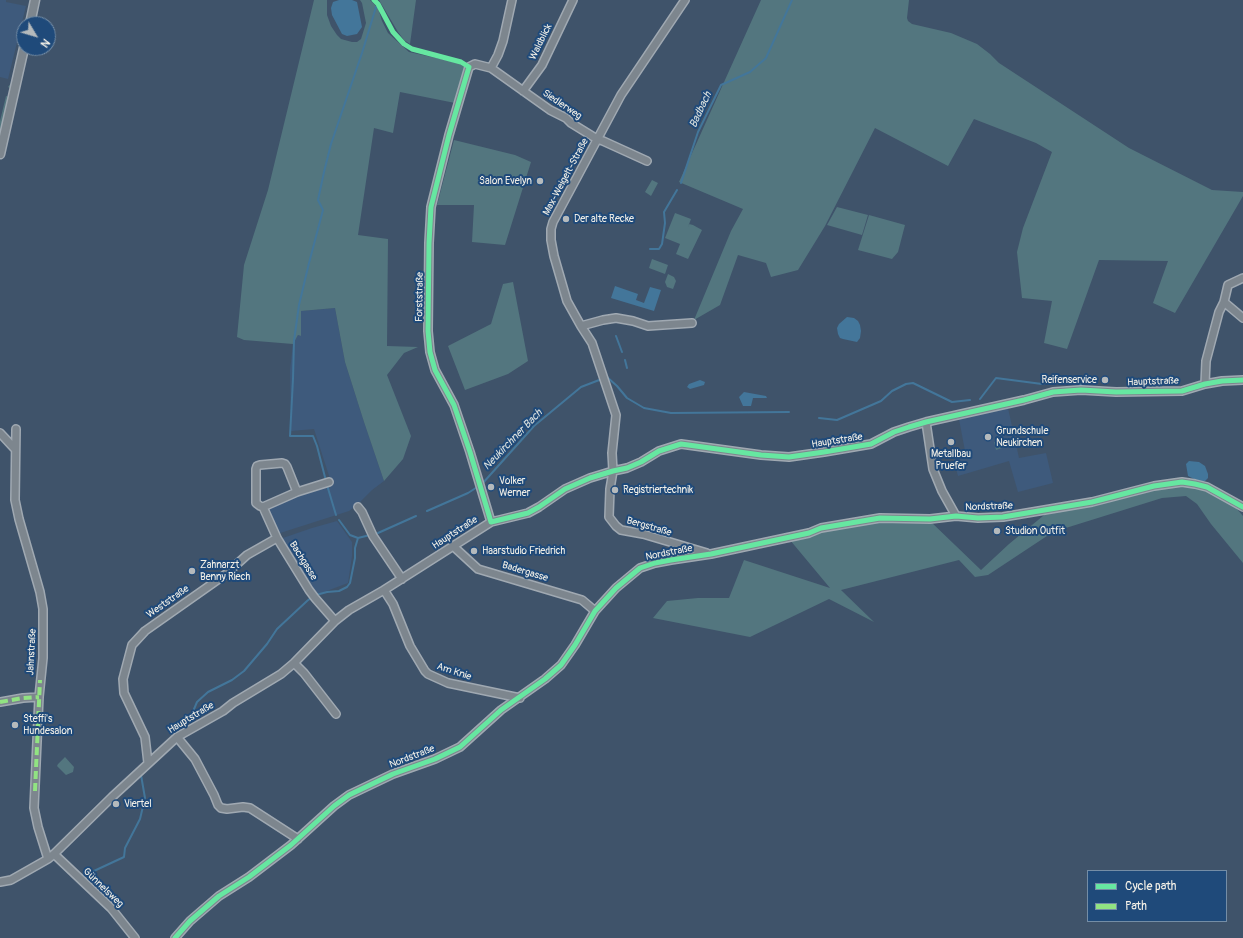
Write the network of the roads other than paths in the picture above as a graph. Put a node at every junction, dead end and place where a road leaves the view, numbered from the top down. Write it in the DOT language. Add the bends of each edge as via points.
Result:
graph roads {
  1 [pos="35,0"];
  2 [pos="512,0"];
  3 [pos="573,0"];
  4 [pos="685,0"];
  5 [pos="32,16"];
  6 [pos="22,56"];
  7 [pos="469,67"];
  8 [pos="491,68"];
  9 [pos="523,90"];
  10 [pos="597,139"];
  11 [pos="0,151"];
  12 [pos="647,161"];
  13 [pos="1243,278"];
  14 [pos="1224,302"];
  15 [pos="1243,318"];
  16 [pos="692,323"];
  17 [pos="580,326"];
  18 [pos="1243,380"];
  19 [pos="1205,384"];
  20 [pos="926,422"];
  21 [pos="16,429"];
  22 [pos="0,433"];
  23 [pos="15,449"];
  24 [pos="613,470"];
  25 [pos="326,483"];
  26 [pos="297,492"];
  27 [pos="1243,506"];
  28 [pos="263,507"];
  29 [pos="358,507"];
  30 [pos="956,516"];
  31 [pos="491,522"];
  32 [pos="277,538"];
  33 [pos="452,546"];
  34 [pos="711,554"];
  35 [pos="402,579"];
  36 [pos="384,590"];
  37 [pos="595,611"];
  38 [pos="336,621"];
  39 [pos="294,663"];
  40 [pos="39,698"];
  41 [pos="520,698"];
  42 [pos="0,702"];
  43 [pos="336,714"];
  44 [pos="177,737"];
  45 [pos="148,763"];
  46 [pos="298,839"];
  47 [pos="51,856"];
  48 [pos="0,882"];
  49 [pos="135,938"];
  50 [pos="175,938"];
  1 -- 5 [label="main road"];
  2 -- 8 [label="street" via="503,41"];
  3 -- 9 [label="street, Waldblick" via="542,65"];
  4 -- 10 [label="street, Max-Weigelt-Straße" via="621,95"];
  6 -- 11 [label="main road"];
  7 -- 8 [label="street, Siedlerweg" via="475,64"];
  7 -- 31 [label="street, Forststraße" via="431,207 428,331 435,370 454,405"];
  8 -- 9 [label="street, Siedlerweg"];
  9 -- 10 [label="street, Siedlerweg"];
  10 -- 12 [label="street, Siedlerweg"];
  10 -- 17 [label="street, Max-Weigelt-Straße" via="551,229 554,256 567,301"];
  13 -- 14 [label="street" via="1228,285"];
  14 -- 15 [label="street"];
  14 -- 19 [label="street" via="1206,361"];
  16 -- 17 [label="street" via="648,326 616,318"];
  17 -- 24 [label="street, Max-Weigelt-Straße" via="592,343 616,415"];
  18 -- 19 [label="street, Hauptstraße"];
  19 -- 20 [label="street, Hauptstraße" via="1182,390 1053,392"];
  20 -- 24 [label="street, Hauptstraße" via="894,432 871,444 789,457 681,444 659,451 627,468"];
  20 -- 30 [label="street" via="933,469 942,492"];
  21 -- 23 [label="street, Jahnstraße"];
  22 -- 23 [label="street"];
  23 -- 40 [label="street, Jahnstraße" via="15,500 43,609 44,658"];
  24 -- 31 [label="street, Hauptstraße" via="565,489 528,513"];
  24 -- 34 [label="street, Bergstraße" via="608,511 616,526 621,530"];
  25 -- 26 [label="street"];
  26 -- 28 [label="street"];
  26 -- 28 [label="street, Bachgasse" via="285,464 257,466 256,503"];
  27 -- 30 [label="street, Nordstraße" via="1207,487 1182,482 1154,486 1092,502 1003,517"];
  28 -- 32 [label="street, Bachgasse"];
  29 -- 35 [label="street" via="372,534"];
  30 -- 34 [label="street, Nordstraße" via="880,518 821,528 809,533"];
  31 -- 33 [label="street, Hauptstraße"];
  32 -- 38 [label="street, Bachgasse" via="314,597"];
  32 -- 45 [label="street, Weststraße" via="247,555 226,574 145,631 132,645 123,679 124,693 145,738"];
  33 -- 35 [label="street, Hauptstraße"];
  33 -- 37 [label="street, Badergasse" via="478,569 582,600"];
  34 -- 37 [label="street, Nordstraße" via="655,563 640,568 616,588"];
  35 -- 36 [label="street, Hauptstraße"];
  36 -- 38 [label="street, Hauptstraße" via="349,610"];
  36 -- 41 [label="street, Am Knie" via="424,671 448,683"];
  37 -- 41 [label="street, Nordstraße" via="561,664"];
  38 -- 39 [label="street, Hauptstraße"];
  39 -- 43 [label="street"];
  39 -- 44 [label="street, Hauptstraße" via="223,711"];
  40 -- 42 [label="street"];
  40 -- 47 [label="street, Jahnstraße" via="34,808 38,827"];
  41 -- 46 [label="street, Nordstraße" via="501,710 460,747 348,795"];
  44 -- 45 [label="street, Hauptstraße"];
  44 -- 46 [label="street" via="195,759 218,805 227,809 250,808"];
  45 -- 47 [label="street, Hauptstraße"];
  46 -- 50 [label="street, Nordstraße" via="219,896"];
  47 -- 48 [label="street, Hauptstraße" via="11,880"];
  47 -- 49 [label="street, Günnelsweg" via="110,908"];
}
